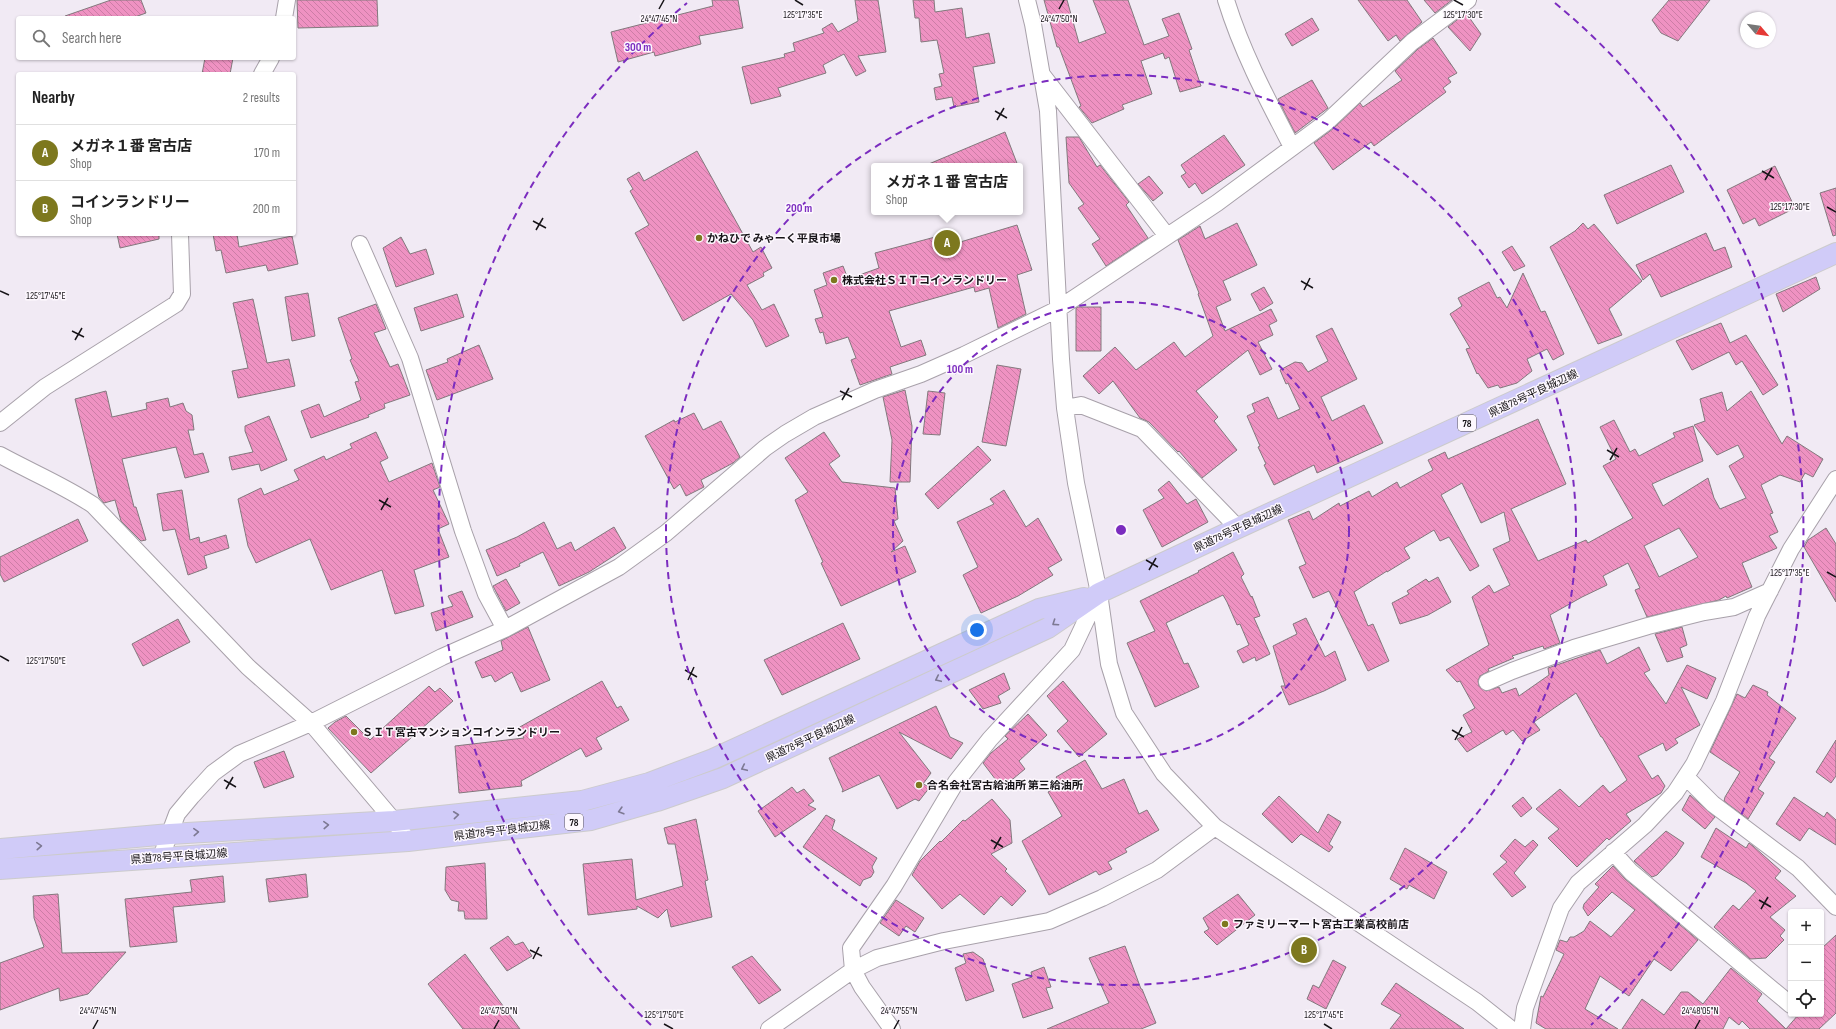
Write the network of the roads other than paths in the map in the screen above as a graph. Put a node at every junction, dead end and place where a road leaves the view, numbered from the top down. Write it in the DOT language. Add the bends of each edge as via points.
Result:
graph roads {
  1 [pos="287,0"];
  2 [pos="1027,0"];
  3 [pos="1226,0"];
  4 [pos="1468,0"];
  5 [pos="284,16"];
  6 [pos="270,60"];
  7 [pos="263,72"];
  8 [pos="1041,74"];
  9 [pos="1292,146"];
  10 [pos="180,236"];
  11 [pos="1167,236"];
  12 [pos="360,244"];
  13 [pos="1836,253"];
  14 [pos="1058,309"];
  15 [pos="1065,408"];
  16 [pos="0,423"];
  17 [pos="0,455"];
  18 [pos="1836,480"];
  19 [pos="1238,528"];
  20 [pos="1770,591"];
  21 [pos="1099,594"];
  22 [pos="505,629"];
  23 [pos="1487,682"];
  24 [pos="311,723"];
  25 [pos="1686,777"];
  26 [pos="394,821"];
  27 [pos="1215,827"];
  28 [pos="170,834"];
  29 [pos="408,841"];
  30 [pos="0,849"];
  31 [pos="1613,852"];
  32 [pos="161,857"];
  33 [pos="0,869"];
  34 [pos="1836,907"];
  35 [pos="853,970"];
  36 [pos="1788,1003"];
  37 [pos="768,1029"];
  38 [pos="892,1029"];
  39 [pos="1511,1029"];
  40 [pos="1522,1029"];
  1 -- 5 [label="street"];
  2 -- 8 [label="street"];
  3 -- 9 [label="street" via="1259,85"];
  4 -- 9 [label="street" via="1412,42 1328,121"];
  6 -- 7 [label="street"];
  8 -- 11 [label="street"];
  8 -- 14 [label="street" via="1048,111"];
  9 -- 11 [label="street" via="1217,203"];
  10 -- 16 [label="street" via="182,294 176,304 45,387"];
  11 -- 14 [label="street"];
  12 -- 22 [label="street" via="410,358 463,531 486,594"];
  13 -- 19 [label="main road, 県道78号平良城辺線 / 78"];
  14 -- 15 [label="street"];
  14 -- 22 [label="street" via="964,355 814,417 765,448 666,533 619,567"];
  15 -- 19 [label="street" via="1081,406 1142,429"];
  15 -- 21 [label="street" via="1076,483"];
  17 -- 24 [label="street" via="66,487 93,505 248,667"];
  18 -- 20 [label="street" via="1791,549"];
  19 -- 21 [label="main road, 県道78号平良城辺線 / 78"];
  20 -- 23 [label="street" via="1734,607 1648,626 1574,648 1512,670"];
  20 -- 25 [label="street" via="1757,616 1711,730"];
  26 -- 21 [label="main road, 県道78号平良城辺線 / 78, one-way" via="582,802 649,783 713,759 1040,609"];
  21 -- 27 [label="street" via="1109,664 1124,713 1164,774"];
  21 -- 29 [label="main road, 県道78号平良城辺線 / 78, one-way" via="1048,628 723,778 591,820"];
  21 -- 35 [label="street" via="1072,650 990,739 956,782 894,886 851,948"];
  22 -- 24 [label="street" via="442,657"];
  24 -- 26 [label="street"];
  24 -- 28 [label="street" via="239,754 213,773 178,814"];
  25 -- 31 [label="street" via="1675,793 1645,825"];
  25 -- 34 [label="street" via="1713,804 1798,868"];
  28 -- 26 [label="main road, 県道78号平良城辺線 / 78, one-way"];
  26 -- 29 [label="street"];
  27 -- 35 [label="street" via="1157,870 1049,921 944,941 877,958"];
  27 -- 39 [label="street" via="1477,1002"];
  30 -- 28 [label="main road, 県道78号平良城辺線 / 78, one-way"];
  28 -- 32 [label="street"];
  29 -- 32 [label="main road, 県道78号平良城辺線 / 78"];
  31 -- 36 [label="street" via="1631,872"];
  31 -- 40 [label="street" via="1578,883 1561,908 1525,1008"];
  32 -- 33 [label="main road, 県道78号平良城辺線 / 78"];
  35 -- 37 [label="street"];
  35 -- 38 [label="street"];
}
